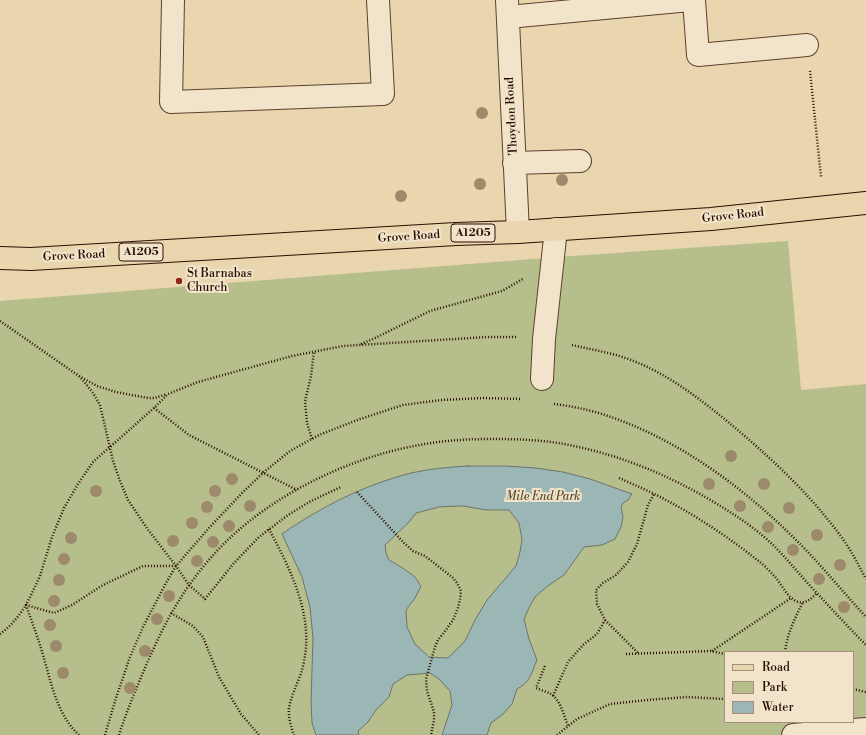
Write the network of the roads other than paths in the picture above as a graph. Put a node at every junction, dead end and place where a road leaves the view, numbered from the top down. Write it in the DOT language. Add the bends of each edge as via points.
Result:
graph roads {
  1 [pos="173,0"];
  2 [pos="378,0"];
  3 [pos="690,0"];
  4 [pos="694,0"];
  5 [pos="507,8"];
  6 [pos="807,45"];
  7 [pos="580,160"];
  8 [pos="514,163"];
  9 [pos="866,202"];
  10 [pos="556,229"];
  11 [pos="518,232"];
  12 [pos="0,258"];
  13 [pos="542,379"];
  14 [pos="866,729"];
  15 [pos="793,735"];
  1 -- 2 [label="street" via="171,102 383,94"];
  3 -- 5 [label="street"];
  4 -- 6 [label="street" via="698,55"];
  5 -- 8 [label="street, Thoydon Road"];
  7 -- 8 [label="street"];
  8 -- 11 [label="street, Thoydon Road"];
  9 -- 10 [label="main road, Grove Road / A1205" via="711,219"];
  10 -- 11 [label="main road, Grove Road / A1205"];
  10 -- 13 [label="street"];
  11 -- 12 [label="main road, Grove Road / A1205" via="31,259"];
  14 -- 15 [label="street"];
}
